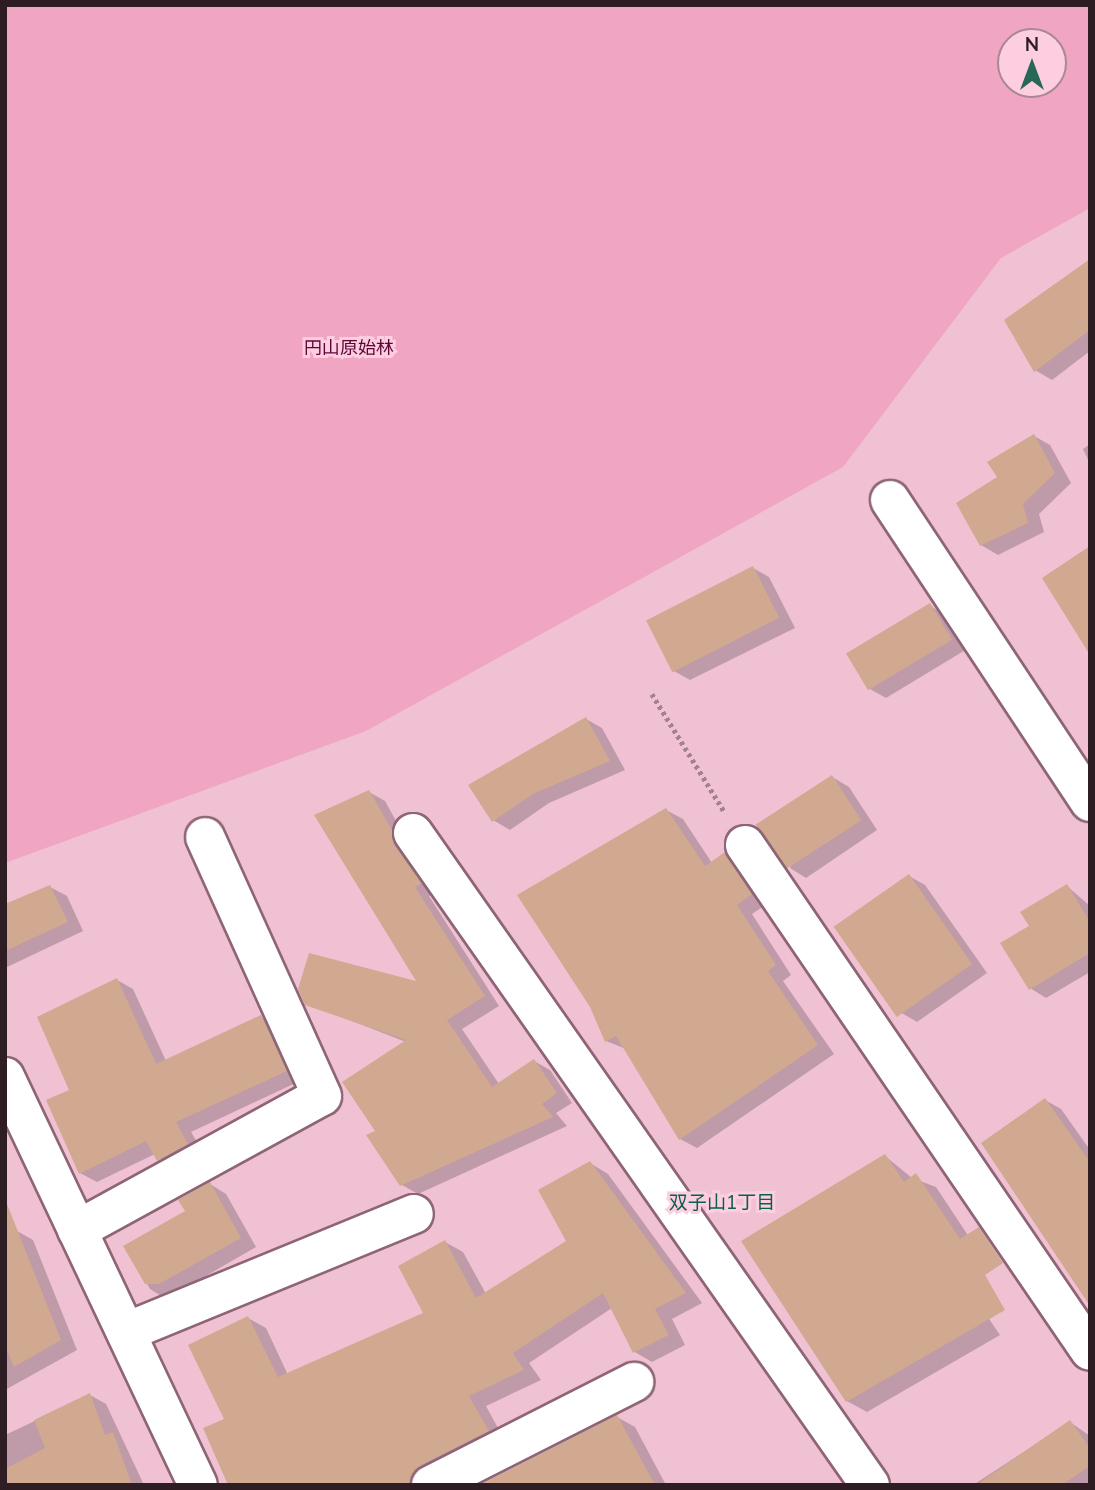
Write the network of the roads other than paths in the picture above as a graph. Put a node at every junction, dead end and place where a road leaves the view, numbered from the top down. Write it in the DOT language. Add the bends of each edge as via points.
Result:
graph roads {
  1 [pos="890,500"];
  2 [pos="1090,802"];
  3 [pos="413,833"];
  4 [pos="205,837"];
  5 [pos="745,845"];
  6 [pos="5,1077"];
  7 [pos="414,1214"];
  8 [pos="77,1230"];
  9 [pos="126,1332"];
  10 [pos="1090,1351"];
  11 [pos="634,1382"];
  12 [pos="198,1485"];
  13 [pos="431,1485"];
  14 [pos="870,1485"];
  1 -- 2 [label="street"];
  3 -- 14 [label="street"];
  4 -- 8 [label="street" via="322,1096"];
  5 -- 10 [label="street"];
  6 -- 8 [label="street"];
  7 -- 9 [label="street"];
  8 -- 9 [label="street"];
  9 -- 12 [label="street"];
  11 -- 13 [label="street"];
}
